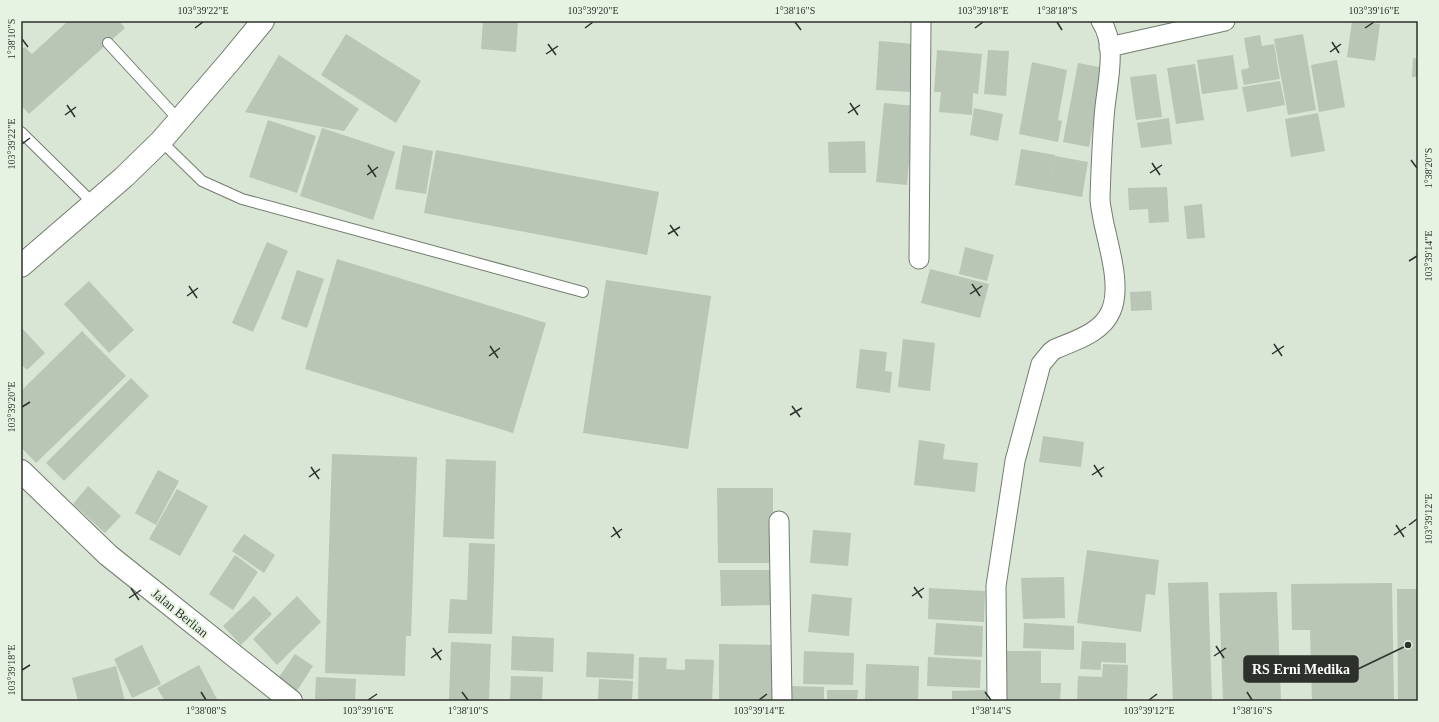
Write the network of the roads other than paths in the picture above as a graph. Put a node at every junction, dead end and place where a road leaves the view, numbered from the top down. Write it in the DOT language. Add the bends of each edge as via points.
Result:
graph roads {
  1 [pos="263,21"];
  2 [pos="921,21"];
  3 [pos="1100,21"];
  4 [pos="1225,21"];
  5 [pos="108,43"];
  6 [pos="1109,47"];
  7 [pos="179,120"];
  8 [pos="21,132"];
  9 [pos="161,141"];
  10 [pos="93,203"];
  11 [pos="919,259"];
  12 [pos="21,266"];
  13 [pos="583,292"];
  14 [pos="21,471"];
  15 [pos="779,521"];
  16 [pos="290,701"];
  17 [pos="782,701"];
  18 [pos="997,701"];
  1 -- 7 [label="main road"];
  2 -- 11 [label="street"];
  3 -- 6 [label="street" via="1104,26"];
  4 -- 6 [label="street"];
  5 -- 7 [label="lane"];
  6 -- 18 [label="street" via="1110,68 1105,107 1100,200 1116,286 1112,311 1104,323 1085,336 1054,349 1041,364 1015,461 996,586"];
  7 -- 9 [label="main road"];
  8 -- 10 [label="lane"];
  9 -- 10 [label="main road"];
  9 -- 13 [label="lane" via="202,181 242,199"];
  10 -- 12 [label="main road"];
  14 -- 16 [label="main road, Jalan Berlian" via="108,555"];
  15 -- 17 [label="street"];
}
